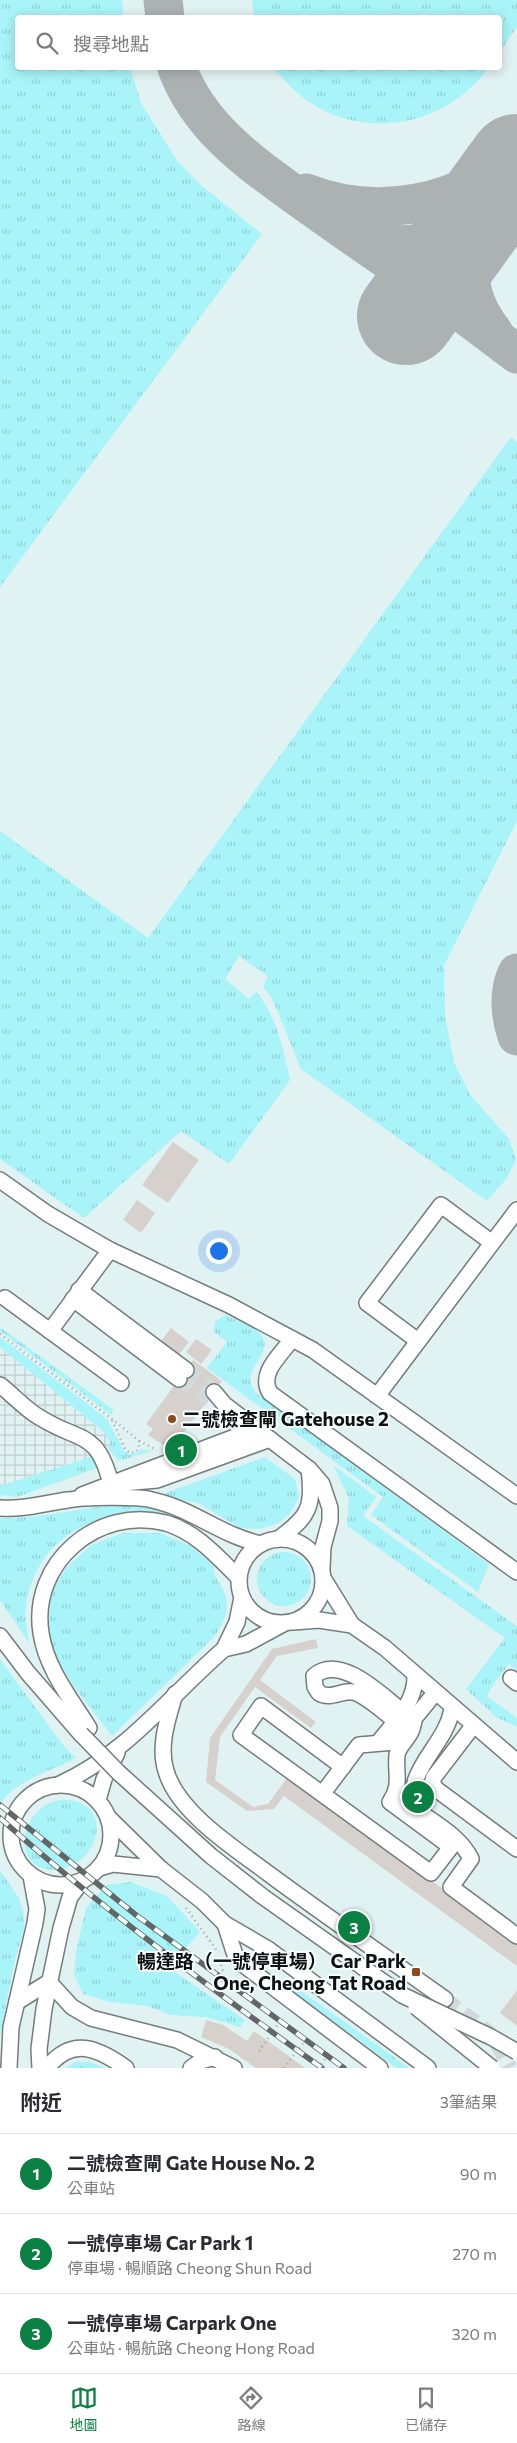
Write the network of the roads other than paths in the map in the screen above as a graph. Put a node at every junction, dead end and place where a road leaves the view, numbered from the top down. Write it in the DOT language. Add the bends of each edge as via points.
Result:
graph roads {
  1 [pos="0,1180"];
  2 [pos="515,1217"];
  3 [pos="491,1242"];
  4 [pos="110,1250"];
  5 [pos="76,1295"];
  6 [pos="5,1298"];
  7 [pos="50,1330"];
  8 [pos="292,1339"];
  9 [pos="418,1341"];
  10 [pos="182,1375"];
  11 [pos="121,1383"];
  12 [pos="0,1385"];
  13 [pos="211,1396"];
  14 [pos="377,1396"];
  15 [pos="256,1429"];
  16 [pos="270,1438"];
  17 [pos="309,1469"];
  18 [pos="111,1484"];
  19 [pos="517,1496"];
  20 [pos="71,1499"];
  21 [pos="0,1508"];
  22 [pos="278,1539"];
  23 [pos="261,1544"];
  24 [pos="517,1572"];
  25 [pos="323,1574"];
  26 [pos="238,1577"];
  27 [pos="242,1597"];
  28 [pos="288,1623"];
  29 [pos="352,1625"];
  30 [pos="0,1636"];
  31 [pos="224,1650"];
  32 [pos="415,1675"];
  33 [pos="435,1693"];
  34 [pos="175,1694"];
  35 [pos="452,1708"];
  36 [pos="404,1720"];
  37 [pos="473,1726"];
  38 [pos="85,1731"];
  39 [pos="120,1748"];
  40 [pos="517,1762"];
  41 [pos="343,1767"];
  42 [pos="60,1784"];
  43 [pos="323,1793"];
  44 [pos="98,1800"];
  45 [pos="109,1818"];
  46 [pos="517,1849"];
  47 [pos="99,1868"];
  48 [pos="161,1868"];
  49 [pos="31,1876"];
  50 [pos="82,1881"];
  51 [pos="225,1924"];
  52 [pos="517,1936"];
  53 [pos="49,1982"];
  54 [pos="402,1995"];
  55 [pos="445,1999"];
  56 [pos="17,2002"];
  57 [pos="517,2052"];
  58 [pos="215,2057"];
  59 [pos="9,2068"];
  60 [pos="40,2068"];
  61 [pos="47,2068"];
  62 [pos="126,2068"];
  63 [pos="191,2068"];
  64 [pos="234,2068"];
  65 [pos="380,2068"];
  66 [pos="428,2068"];
  67 [pos="492,2068"];
  1 -- 4 [label="street" via="48,1214"];
  2 -- 3 [label="street"];
  3 -- 9 [label="street"];
  3 -- 9 [label="street" via="441,1206 367,1303"];
  4 -- 5 [label="street"];
  4 -- 8 [label="street" via="229,1304"];
  5 -- 7 [label="street"];
  5 -- 10 [label="street"];
  6 -- 7 [label="street"];
  7 -- 11 [label="street"];
  8 -- 14 [label="street" via="313,1350"];
  8 -- 24 [label="street" via="266,1375 270,1393"];
  9 -- 14 [label="street"];
  12 -- 18 [label="street" via="38,1417 92,1443 101,1452"];
  13 -- 15 [label="street"];
  14 -- 19 [label="street"];
  15 -- 16 [label="street"];
  15 -- 18 [label="street"];
  16 -- 17 [label="street"];
  16 -- 18 [label="street" via="157,1480"];
  17 -- 22 [label="street" via="312,1493 308,1510 296,1526"];
  17 -- 25 [label="street" via="322,1484 330,1508 330,1521 322,1547"];
  18 -- 20 [label="street"];
  20 -- 21 [label="street"];
  20 -- 23 [label="street" via="151,1499 186,1511 237,1538"];
  22 -- 23 [label="street"];
  22 -- 25 [label="street" via="304,1545 315,1555"];
  23 -- 26 [label="street" via="243,1561"];
  25 -- 28 [label="street" via="317,1604 302,1618"];
  25 -- 29 [label="street"];
  26 -- 27 [label="street"];
  26 -- 38 [label="street" via="200,1540 155,1521 112,1524 91,1532 72,1545 58,1561 44,1589 41,1634 48,1660"];
  27 -- 28 [label="street" via="256,1616"];
  27 -- 31 [label="street"];
  28 -- 29 [label="street" via="319,1620"];
  28 -- 31 [label="street" via="246,1644"];
  29 -- 32 [label="street"];
  30 -- 38 [label="street" via="28,1674"];
  31 -- 34 [label="street"];
  32 -- 33 [label="street"];
  32 -- 36 [label="street" via="414,1692"];
  33 -- 35 [label="street"];
  33 -- 36 [label="street"];
  34 -- 39 [label="street"];
  34 -- 55 [label="street" via="168,1716 163,1759 172,1785 188,1806 225,1840 303,1899"];
  35 -- 37 [label="street"];
  35 -- 52 [label="street" via="447,1729 416,1778 412,1798 414,1808 466,1848 471,1859 450,1887"];
  36 -- 36 [label="street" via="358,1694 344,1692 329,1696 318,1693 314,1676 329,1669 345,1671 359,1678"];
  36 -- 41 [label="street" via="395,1742 359,1745"];
  36 -- 43 [label="street" via="413,1731 397,1753 397,1792 390,1802 451,1847 431,1873"];
  37 -- 40 [label="street"];
  37 -- 46 [label="street" via="432,1783"];
  38 -- 54 [label="street, bridge" via="119,1773 211,1856"];
  39 -- 42 [label="street" via="83,1774"];
  39 -- 44 [label="street" via="104,1779"];
  41 -- 43 [label="street"];
  41 -- 43 [label="street" via="261,1706 241,1735"];
  42 -- 44 [label="street" via="74,1786"];
  42 -- 49 [label="street" via="34,1792 15,1813 11,1833 14,1854"];
  44 -- 45 [label="street"];
  45 -- 47 [label="street" via="111,1839"];
  45 -- 48 [label="street"];
  47 -- 48 [label="street" via="113,1864"];
  47 -- 50 [label="street"];
  48 -- 51 [label="street"];
  49 -- 50 [label="street" via="55,1885"];
  49 -- 56 [label="street" via="36,1923"];
  50 -- 53 [label="street" via="70,1897"];
  51 -- 65 [label="street" via="235,1955 244,1965"];
  51 -- 66 [label="street" via="260,1944"];
  53 -- 56 [label="street"];
  53 -- 58 [label="street" via="72,2007 91,2018 177,2040"];
  53 -- 60 [label="street" via="39,2049"];
  54 -- 57 [label="street, bridge"];
  54 -- 67 [label="street, bridge"];
  56 -- 59 [label="street" via="11,2027"];
  58 -- 63 [label="street"];
  58 -- 64 [label="street"];
  61 -- 62 [label="street" via="62,2055 87,2047 104,2053"];
}
